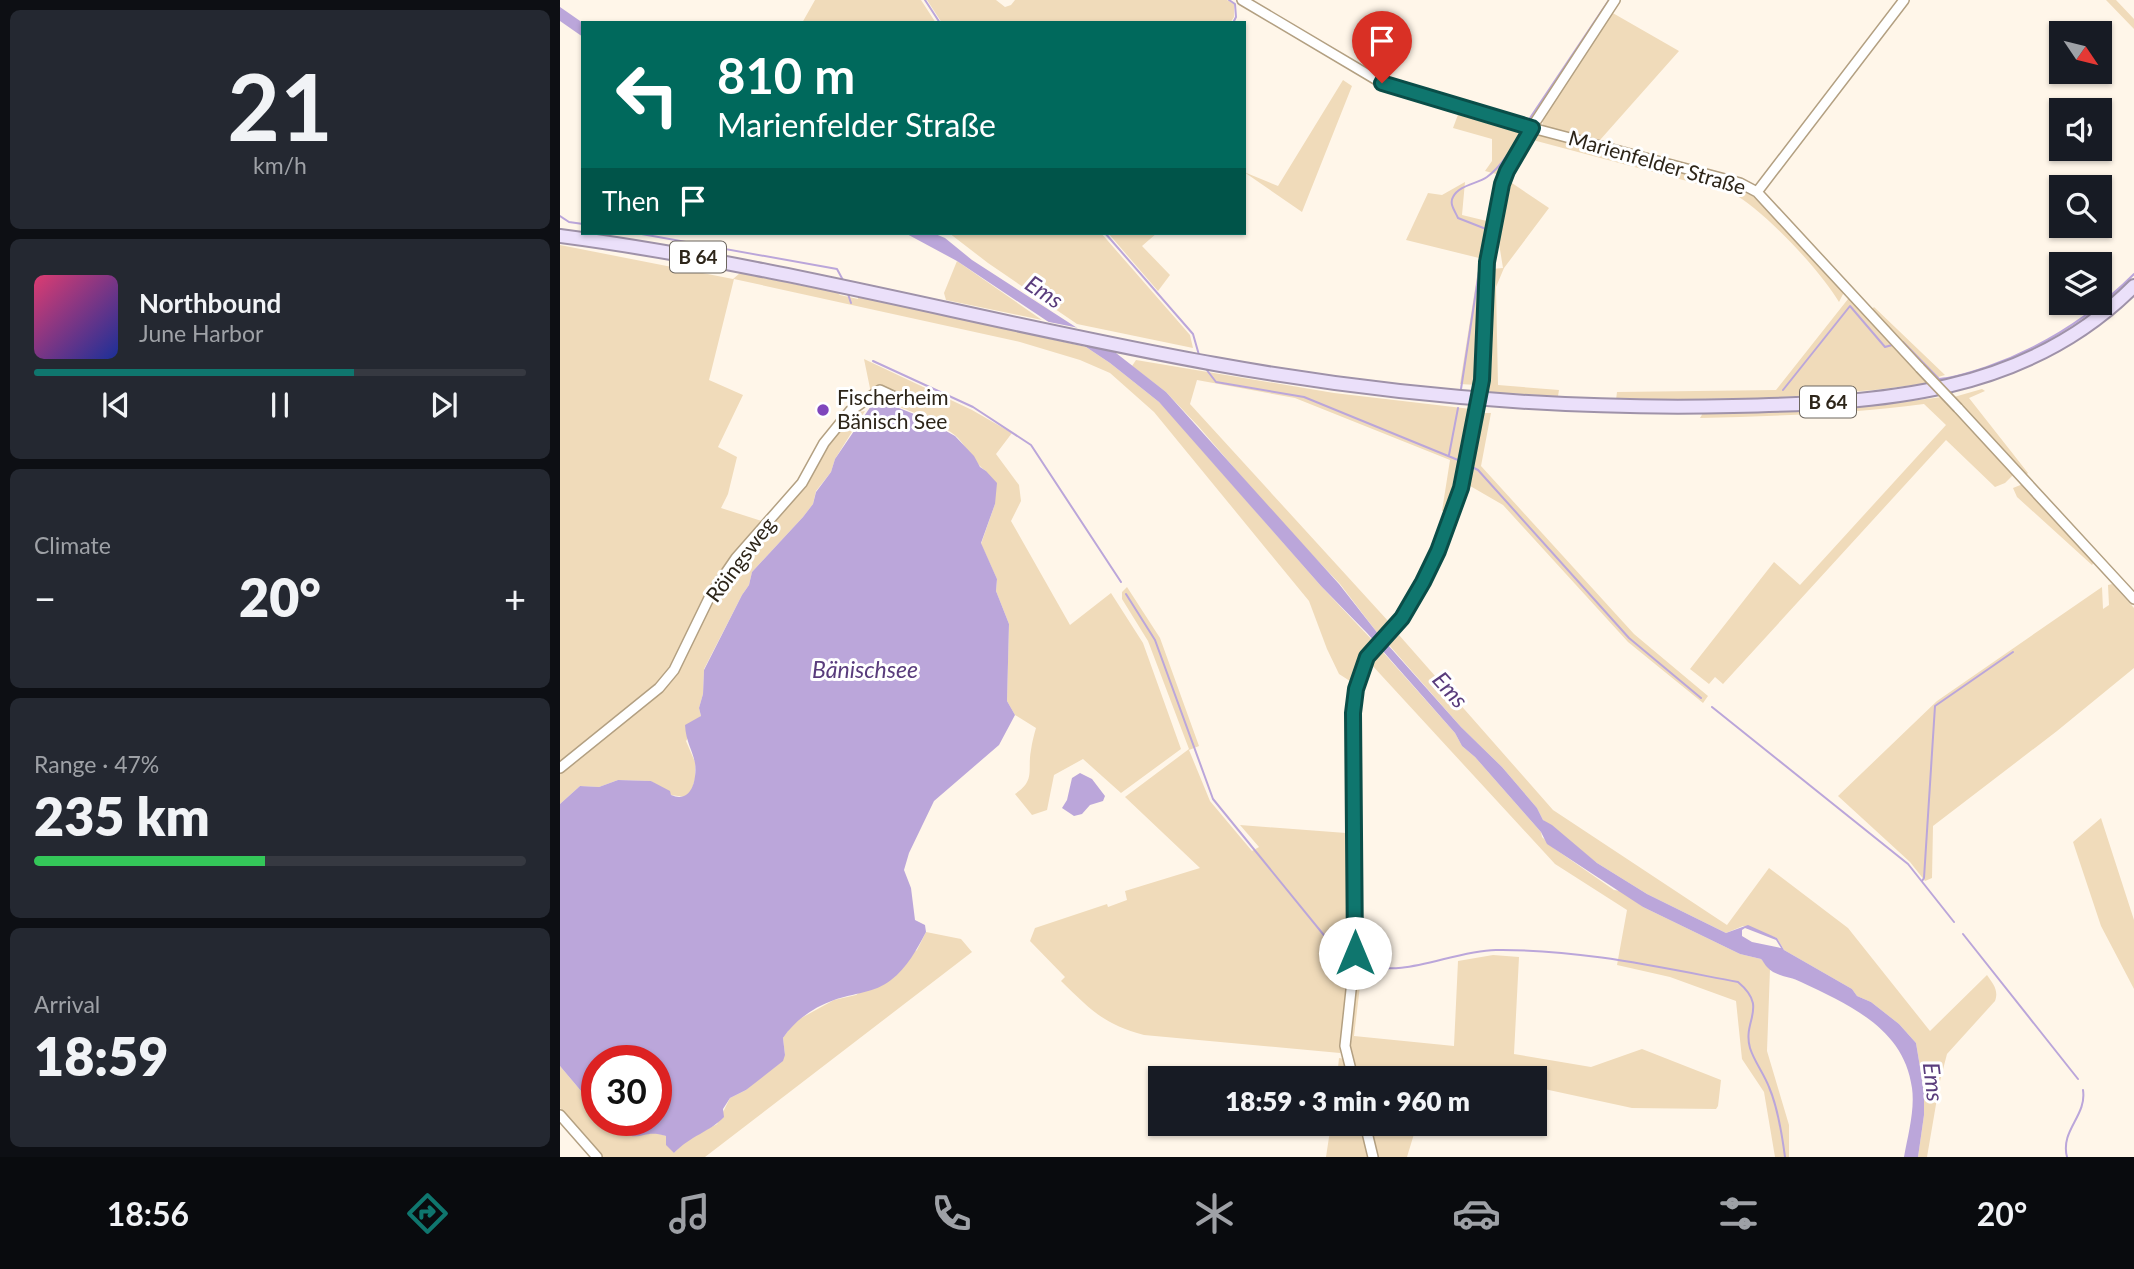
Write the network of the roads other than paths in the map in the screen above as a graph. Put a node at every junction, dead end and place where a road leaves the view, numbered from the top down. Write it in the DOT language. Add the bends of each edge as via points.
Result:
graph roads {
  1 [pos="1242,0"];
  2 [pos="1615,0"];
  3 [pos="1904,0"];
  4 [pos="1532,128"];
  5 [pos="1757,192"];
  6 [pos="560,236"];
  7 [pos="2134,286"];
  8 [pos="895,397"];
  9 [pos="2134,599"];
  10 [pos="560,768"];
  11 [pos="1350,1066"];
  12 [pos="560,1115"];
  13 [pos="1368,1136"];
  14 [pos="597,1157"];
  15 [pos="1373,1157"];
  1 -- 4 [label="street, Marienfelder Straße" via="1387,86"];
  2 -- 4 [label="street"];
  3 -- 5 [label="street"];
  4 -- 5 [label="street, Marienfelder Straße" via="1740,183"];
  4 -- 11 [label="street, bridge" via="1502,184 1487,262 1482,380 1461,488 1438,551 1404,615 1367,657 1356,689 1355,953 1345,1046"];
  5 -- 9 [label="street, Marienfelder Straße, bridge"];
  6 -- 7 [label="main road, B 64" via="683,254 1215,364 1398,392 1570,405 1677,407 1840,401 1949,387 2013,368 2047,352 2080,332"];
  8 -- 10 [label="street, Röingsweg" via="880,390 850,411 824,443 803,483 736,558 710,596 674,670 659,688"];
  12 -- 14 [label="street"];
  13 -- 15 [label="street"];
}
